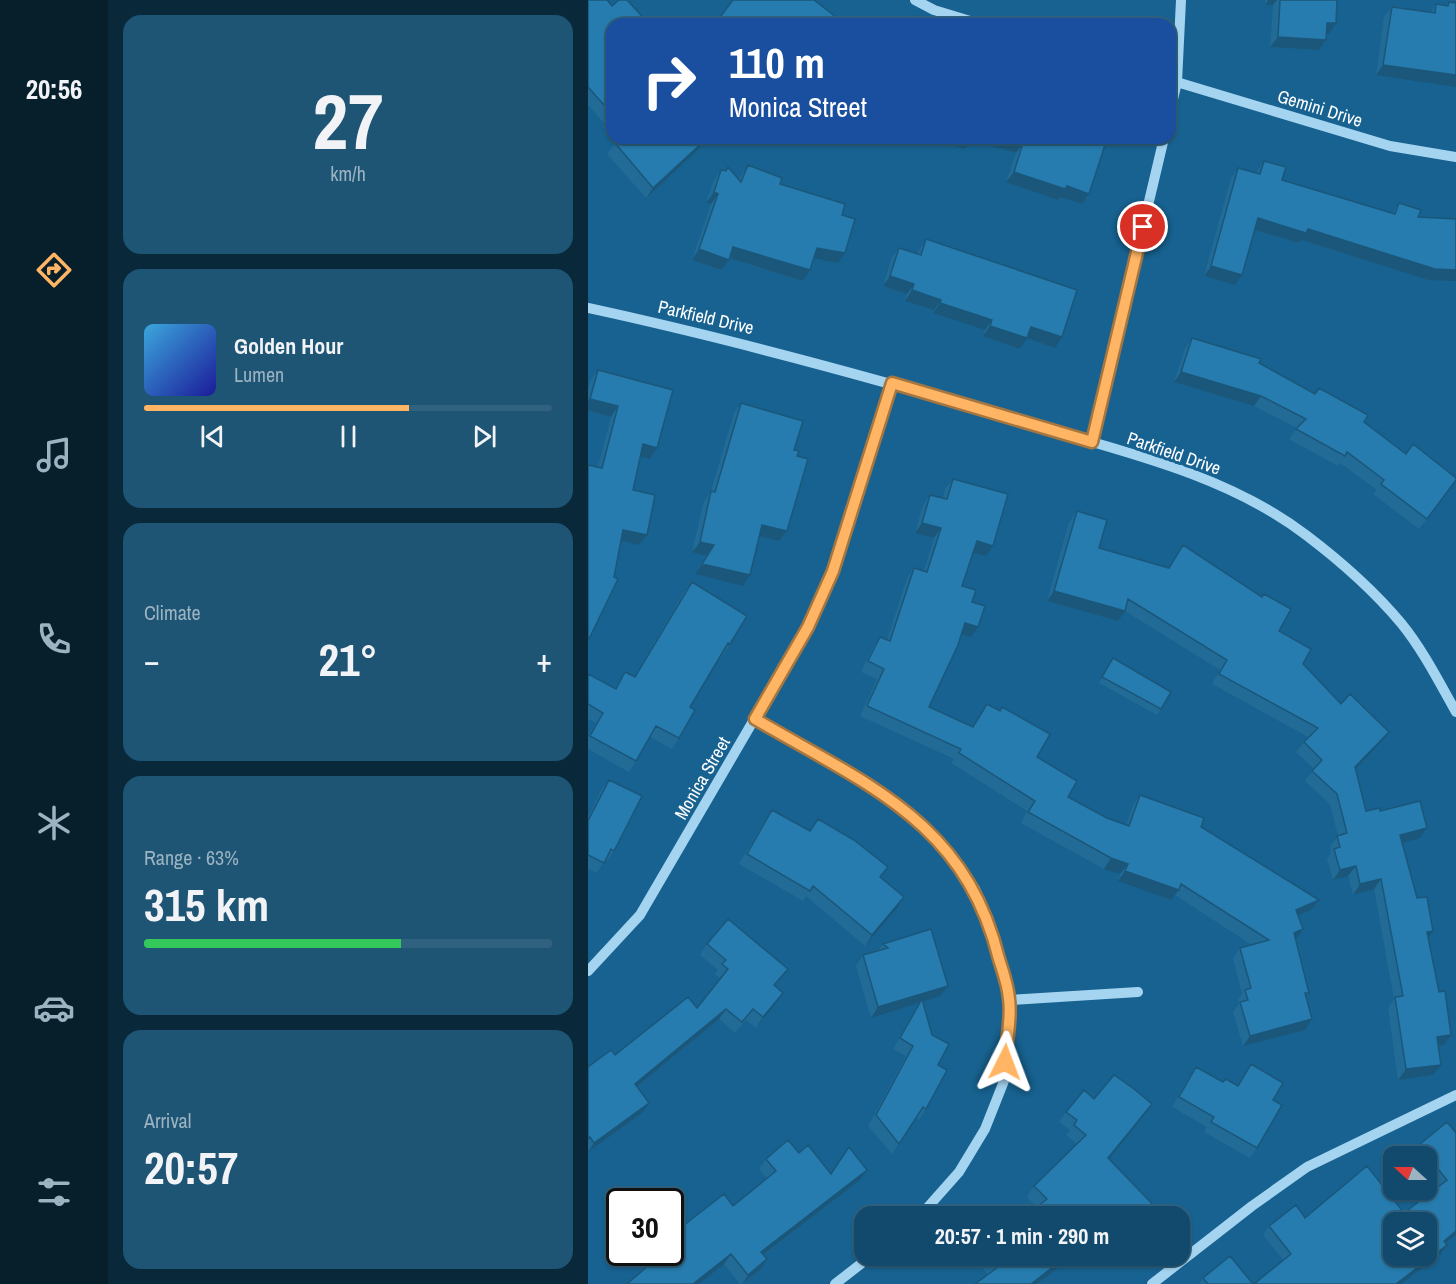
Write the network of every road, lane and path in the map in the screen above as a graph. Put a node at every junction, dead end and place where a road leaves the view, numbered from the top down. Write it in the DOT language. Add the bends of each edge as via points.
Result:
graph roads {
  1 [pos="915,0"];
  2 [pos="1181,0"];
  3 [pos="960,18"];
  4 [pos="1176,58"];
  5 [pos="1176,82"];
  6 [pos="1163,144"];
  7 [pos="1456,157"];
  8 [pos="588,308"];
  9 [pos="892,383"];
  10 [pos="1092,442"];
  11 [pos="1456,712"];
  12 [pos="755,719"];
  13 [pos="588,971"];
  14 [pos="1138,992"];
  15 [pos="1010,1000"];
  16 [pos="1456,1095"];
  17 [pos="929,1206"];
  18 [pos="858,1266"];
  19 [pos="834,1284"];
  20 [pos="1152,1284"];
  1 -- 3 [label="street"];
  2 -- 4 [label="street"];
  5 -- 7 [label="street, Gemini Drive" via="1390,146"];
  6 -- 10 [label="street"];
  8 -- 9 [label="street, Parkfield Drive" via="725,338"];
  9 -- 10 [label="street, Parkfield Drive"];
  9 -- 12 [label="street, Monica Street" via="833,571 808,627"];
  10 -- 11 [label="street, Parkfield Drive" via="1192,475 1252,500 1307,535 1400,623 1430,664"];
  12 -- 13 [label="street, Monica Street" via="640,915"];
  12 -- 15 [label="street" via="883,794 922,823 947,850 975,889 993,932"];
  14 -- 15 [label="street"];
  15 -- 17 [label="street" via="1004,1081 985,1129 959,1172"];
  16 -- 20 [label="street" via="1307,1167"];
  18 -- 19 [label="street"];
}
